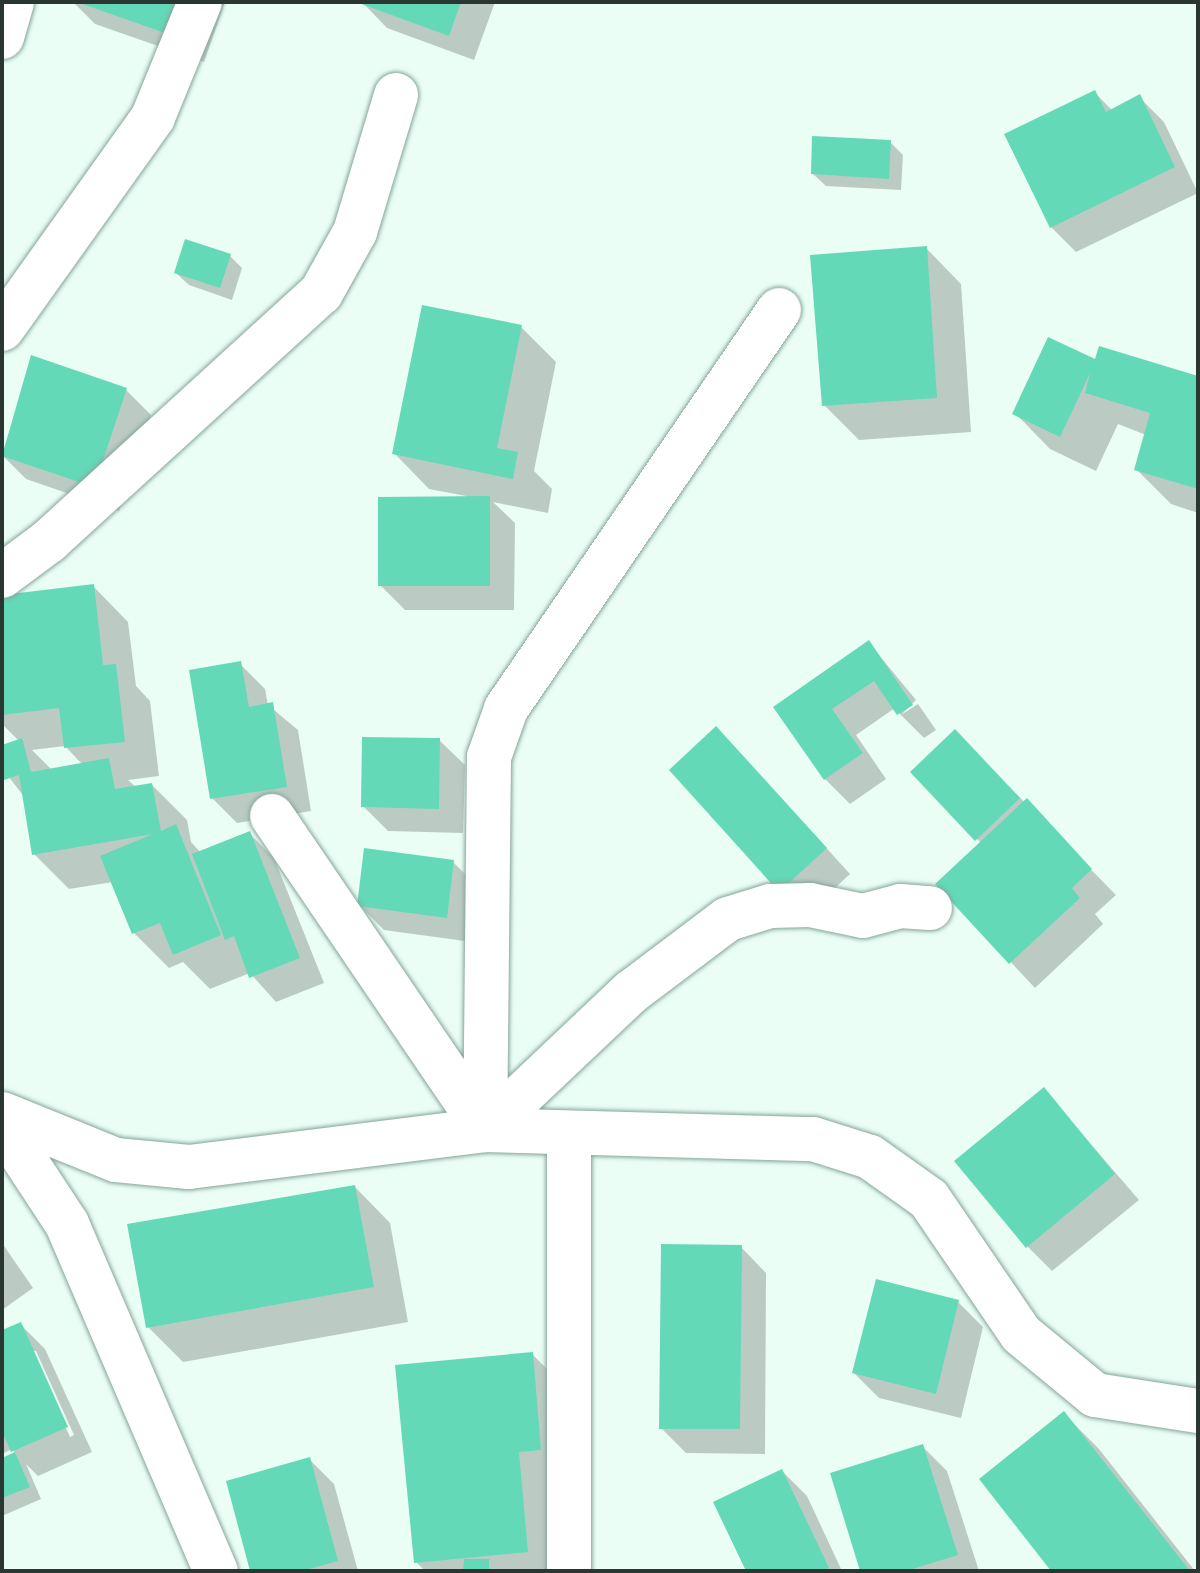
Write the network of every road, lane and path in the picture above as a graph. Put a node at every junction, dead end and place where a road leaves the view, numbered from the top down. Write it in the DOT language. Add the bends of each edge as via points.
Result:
graph roads {
  1 [pos="12,2"];
  2 [pos="200,2"];
  3 [pos="2,37"];
  4 [pos="396,95"];
  5 [pos="779,310"];
  6 [pos="2,329"];
  7 [pos="2,576"];
  8 [pos="272,816"];
  9 [pos="930,908"];
  10 [pos="2,1114"];
  11 [pos="2,1125"];
  12 [pos="485,1130"];
  13 [pos="569,1133"];
  14 [pos="1198,1411"];
  15 [pos="216,1571"];
  16 [pos="569,1571"];
  1 -- 3 [label="street"];
  2 -- 6 [label="street" via="153,117"];
  4 -- 7 [label="street" via="355,232 321,293 49,541"];
  5 -- 12 [label="street" via="506,709 489,757"];
  8 -- 12 [label="street"];
  9 -- 12 [label="street" via="900,906 863,916 810,905 770,906 728,919 631,992"];
  10 -- 12 [label="street" via="116,1160 189,1167"];
  11 -- 15 [label="street" via="67,1224"];
  12 -- 13 [label="street"];
  13 -- 14 [label="street" via="813,1139 870,1157 929,1199 1021,1334 1095,1395"];
  13 -- 16 [label="street"];
}
